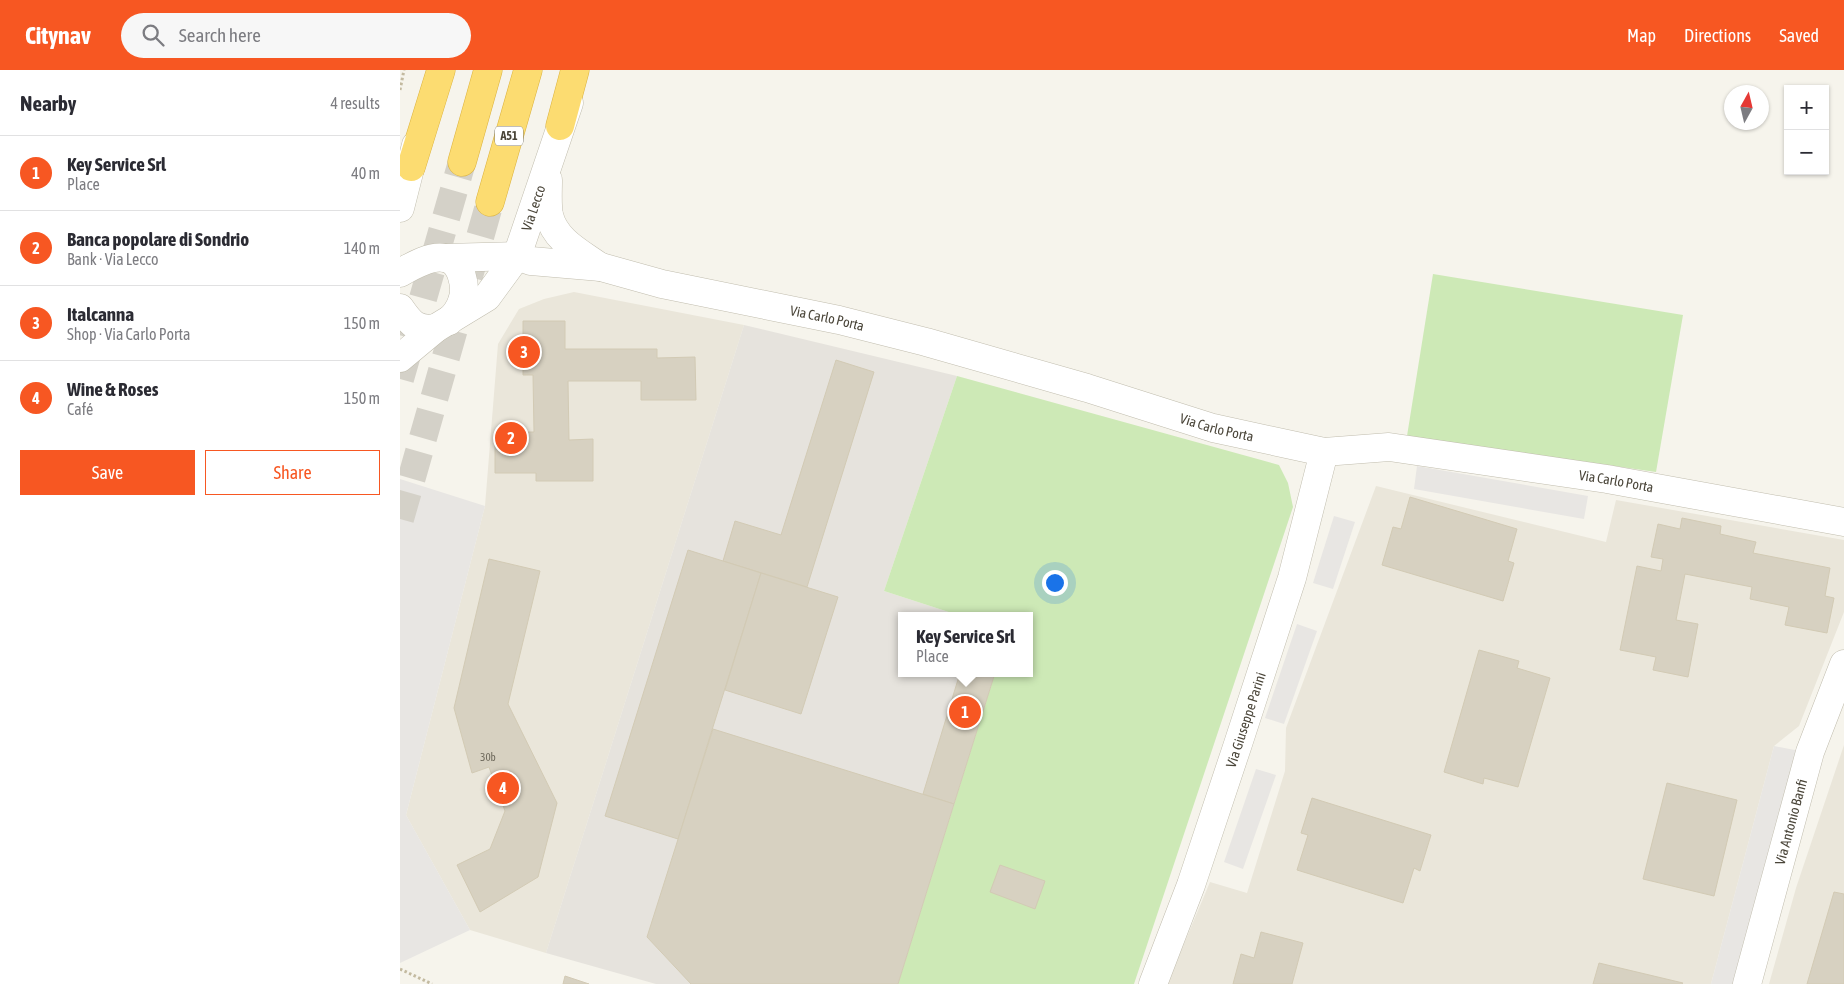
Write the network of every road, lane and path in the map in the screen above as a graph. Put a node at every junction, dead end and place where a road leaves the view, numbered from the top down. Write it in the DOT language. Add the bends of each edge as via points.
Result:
graph roads {
  1 [pos="404,70"];
  2 [pos="432,70"];
  3 [pos="441,70"];
  4 [pos="488,70"];
  5 [pos="528,70"];
  6 [pos="575,70"];
  7 [pos="582,70"];
  8 [pos="400,90"];
  9 [pos="560,126"];
  10 [pos="462,162"];
  11 [pos="547,164"];
  12 [pos="411,167"];
  13 [pos="490,202"];
  14 [pos="400,208"];
  15 [pos="517,256"];
  16 [pos="445,258"];
  17 [pos="601,268"];
  18 [pos="400,273"];
  19 [pos="487,297"];
  20 [pos="400,308"];
  21 [pos="442,325"];
  22 [pos="400,358"];
  23 [pos="1324,452"];
  24 [pos="1844,522"];
  25 [pos="1844,664"];
  26 [pos="400,969"];
  27 [pos="432,984"];
  28 [pos="1153,984"];
  29 [pos="1747,984"];
  1 -- 8 [label="path"];
  2 -- 12 [label="street"];
  3 -- 12 [label="highway"];
  4 -- 10 [label="highway"];
  5 -- 13 [label="highway, A51"];
  6 -- 9 [label="highway"];
  7 -- 9 [label="street, Via Lecco"];
  9 -- 11 [label="street, Via Lecco"];
  11 -- 15 [label="street, Via Lecco"];
  11 -- 17 [label="street, Via Carlo Porta" via="549,215 556,231 564,241"];
  12 -- 14 [label="street"];
  15 -- 16 [label="street, Via Carlo Porta"];
  15 -- 17 [label="street, Via Carlo Porta" via="531,261"];
  15 -- 19 [label="street, Via Lecco"];
  16 -- 18 [label="street" via="426,260"];
  16 -- 21 [label="street, Via Lecco" via="456,265 464,289 457,313"];
  17 -- 19 [label="street, Via Carlo Porta" via="541,275"];
  17 -- 23 [label="street, Via Carlo Porta" via="926,342 1213,428"];
  19 -- 21 [label="street, Via Lecco"];
  20 -- 21 [label="street" via="412,324 424,330"];
  21 -- 22 [label="street, Via Lecco"];
  23 -- 24 [label="street, Via Carlo Porta" via="1389,447 1607,479"];
  23 -- 28 [label="street, Via Giuseppe Parini" via="1292,578 1191,885"];
  25 -- 29 [label="street, Via Antonio Banfi" via="1810,752"];
  26 -- 27 [label="path"];
}
